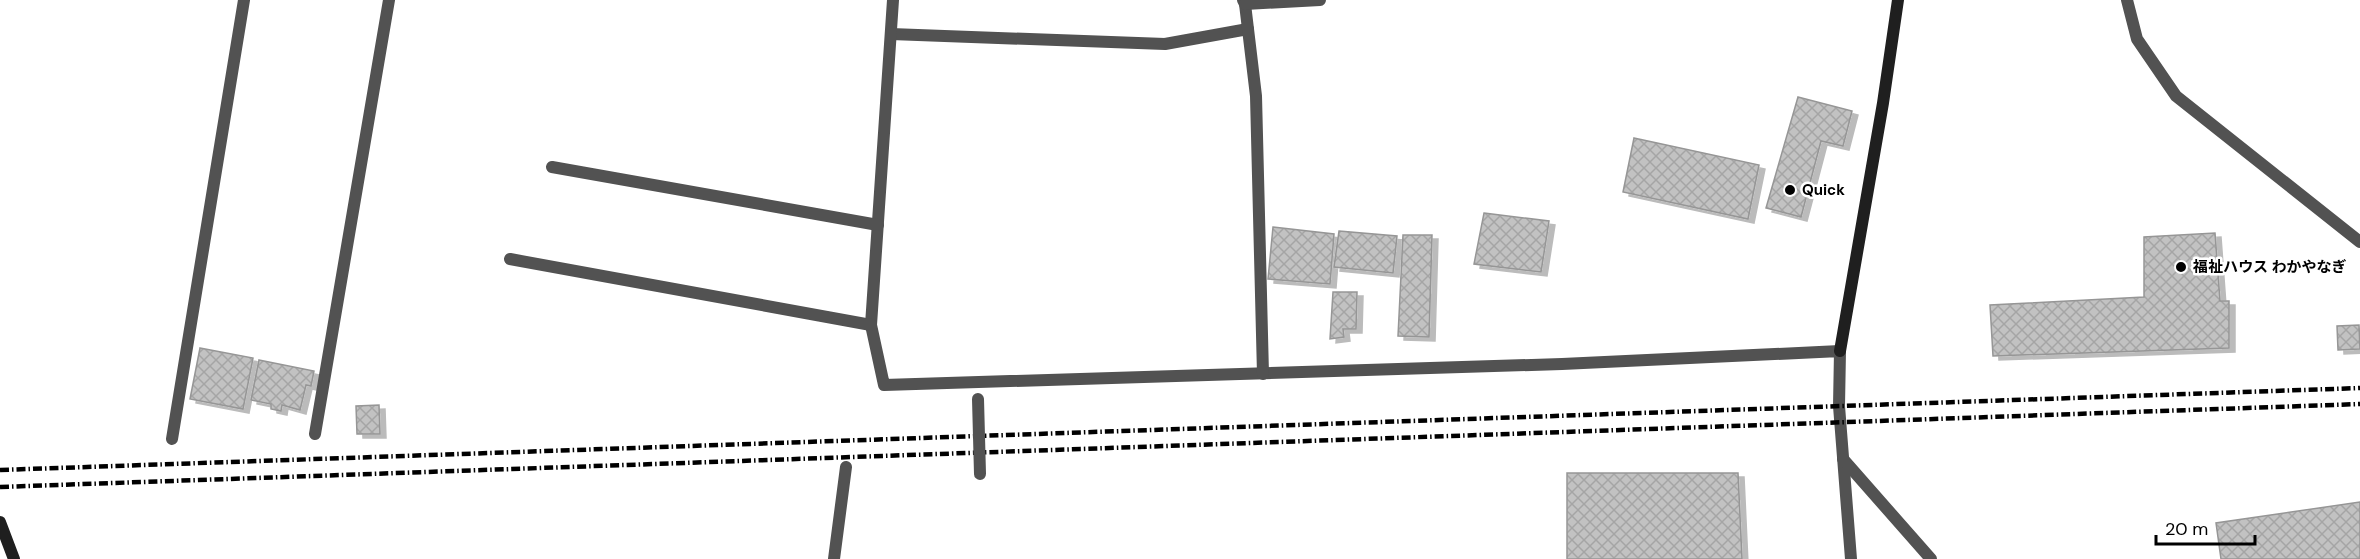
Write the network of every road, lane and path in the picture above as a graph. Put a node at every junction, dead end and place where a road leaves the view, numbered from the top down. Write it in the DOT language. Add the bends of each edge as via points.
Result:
graph roads {
  1 [pos="244,0"];
  2 [pos="389,0"];
  3 [pos="893,0"];
  4 [pos="1320,0"];
  5 [pos="1898,0"];
  6 [pos="2127,0"];
  7 [pos="1244,2"];
  8 [pos="1248,28"];
  9 [pos="891,34"];
  10 [pos="552,167"];
  11 [pos="878,225"];
  12 [pos="2360,242"];
  13 [pos="510,259"];
  14 [pos="872,324"];
  15 [pos="1840,351"];
  16 [pos="1263,374"];
  17 [pos="978,399"];
  18 [pos="315,434"];
  19 [pos="171,439"];
  20 [pos="1843,459"];
  21 [pos="846,467"];
  22 [pos="980,474"];
  23 [pos="0,522"];
  24 [pos="14,559"];
  25 [pos="834,559"];
  26 [pos="1851,559"];
  27 [pos="1931,559"];
  1 -- 19 [label="street"];
  2 -- 18 [label="street"];
  3 -- 9 [label="street"];
  4 -- 7 [label="street"];
  5 -- 15 [label="street"];
  6 -- 12 [label="street" via="2138,39 2176,96"];
  7 -- 8 [label="street"];
  8 -- 9 [label="street" via="1165,44"];
  8 -- 16 [label="street" via="1256,96"];
  9 -- 11 [label="street"];
  10 -- 11 [label="street"];
  11 -- 14 [label="street"];
  13 -- 14 [label="street"];
  14 -- 16 [label="street" via="885,386"];
  15 -- 16 [label="street"];
  15 -- 20 [label="street"];
  17 -- 22 [label="street, bridge"];
  20 -- 26 [label="street"];
  20 -- 27 [label="street"];
  21 -- 25 [label="street"];
  23 -- 24 [label="street"];
}
